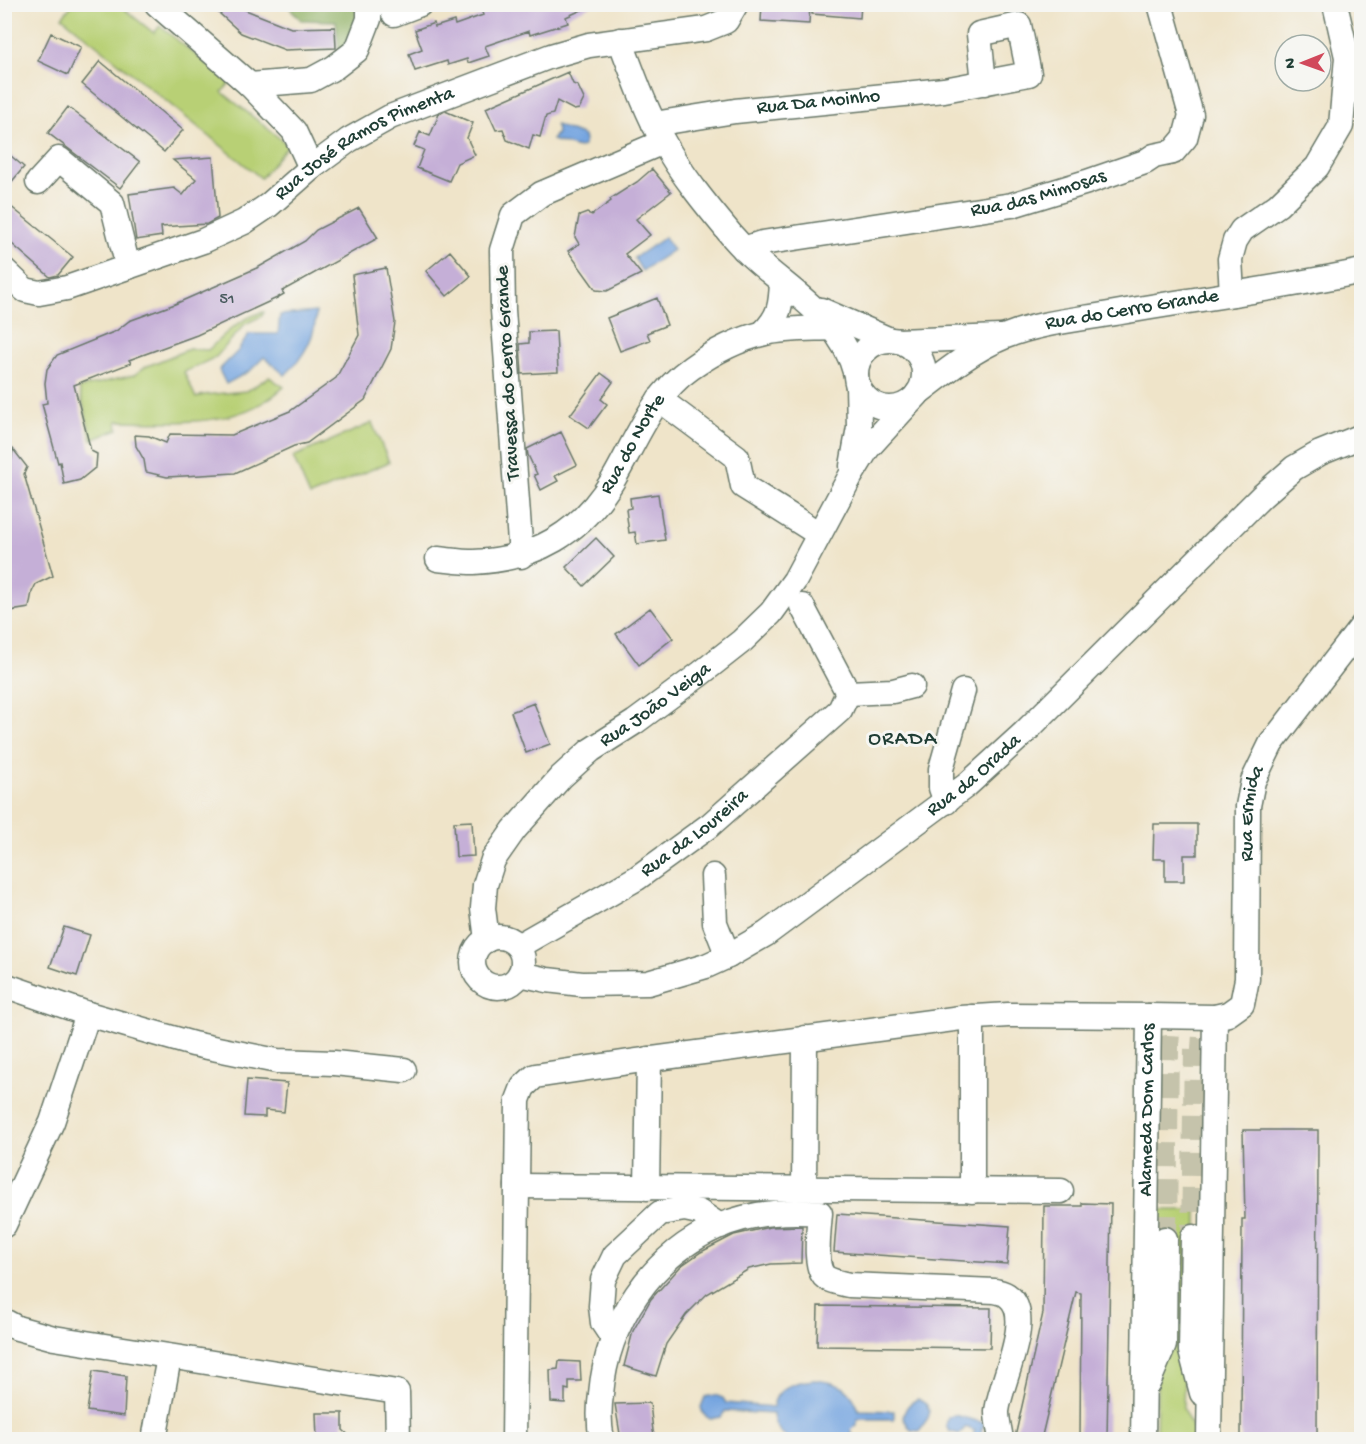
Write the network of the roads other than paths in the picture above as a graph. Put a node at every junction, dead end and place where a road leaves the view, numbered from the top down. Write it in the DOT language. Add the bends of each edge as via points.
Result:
graph roads {
  1 [pos="157,4"];
  2 [pos="369,4"];
  3 [pos="390,4"];
  4 [pos="420,4"];
  5 [pos="736,4"];
  6 [pos="1160,4"];
  7 [pos="1335,4"];
  8 [pos="620,40"];
  9 [pos="311,80"];
  10 [pos="984,83"];
  11 [pos="250,85"];
  12 [pos="279,115"];
  13 [pos="659,133"];
  14 [pos="311,168"];
  15 [pos="38,182"];
  16 [pos="797,239"];
  17 [pos="744,249"];
  18 [pos="128,267"];
  19 [pos="4,270"];
  20 [pos="1362,271"];
  21 [pos="777,278"];
  22 [pos="1232,294"];
  23 [pos="809,304"];
  24 [pos="833,328"];
  25 [pos="763,333"];
  26 [pos="1005,336"];
  27 [pos="894,340"];
  28 [pos="857,380"];
  29 [pos="915,397"];
  30 [pos="659,399"];
  31 [pos="1362,436"];
  32 [pos="850,477"];
  33 [pos="819,534"];
  34 [pos="520,555"];
  35 [pos="438,559"];
  36 [pos="802,606"];
  37 [pos="1362,626"];
  38 [pos="912,686"];
  39 [pos="963,691"];
  40 [pos="848,693"];
  41 [pos="946,802"];
  42 [pos="713,876"];
  43 [pos="487,940"];
  44 [pos="518,946"];
  45 [pos="728,956"];
  46 [pos="520,974"];
  47 [pos="4,985"];
  48 [pos="88,1014"];
  49 [pos="1149,1016"];
  50 [pos="972,1017"];
  51 [pos="1215,1017"];
  52 [pos="805,1038"];
  53 [pos="649,1059"];
  54 [pos="404,1070"];
  55 [pos="517,1186"];
  56 [pos="648,1188"];
  57 [pos="804,1188"];
  58 [pos="972,1191"];
  59 [pos="1061,1191"];
  60 [pos="4,1225"];
  61 [pos="720,1226"];
  62 [pos="1193,1237"];
  63 [pos="1164,1239"];
  64 [pos="4,1321"];
  65 [pos="613,1338"];
  66 [pos="169,1357"];
  67 [pos="1143,1393"];
  68 [pos="1209,1430"];
  69 [pos="154,1440"];
  70 [pos="398,1440"];
  71 [pos="514,1440"];
  72 [pos="602,1440"];
  73 [pos="1001,1440"];
  74 [pos="1143,1440"];
  1 -- 11 [label="street"];
  2 -- 9 [label="street" via="369,20 357,50"];
  3 -- 4 [label="street" via="394,14"];
  5 -- 8 [label="street, Rua José Ramos Pimenta" via="726,21 706,29"];
  6 -- 16 [label="street, Rua das Mimosas" via="1191,115 1185,138 1173,152 1012,205"];
  7 -- 22 [label="street" via="1347,57 1341,126 1317,167 1278,205 1242,230 1230,259"];
  8 -- 13 [label="street"];
  8 -- 14 [label="street, Rua José Ramos Pimenta" via="551,56 390,117"];
  9 -- 11 [label="street"];
  9 -- 12 [label="street"];
  10 -- 13 [label="street, Rua Da Moinho" via="735,111"];
  11 -- 12 [label="street"];
  12 -- 14 [label="street" via="294,130"];
  13 -- 17 [label="street" via="695,189"];
  13 -- 34 [label="street, Travessa do Cerro Grande" via="541,194 513,215 502,250 502,310"];
  14 -- 18 [label="street, Rua José Ramos Pimenta" via="244,222"];
  15 -- 18 [label="street" via="59,159 111,203"];
  16 -- 17 [label="street, Rua das Mimosas"];
  16 -- 21 [label="street" via="788,248"];
  17 -- 21 [label="street"];
  18 -- 19 [label="street, Rua José Ramos Pimenta" via="67,288 39,293 25,290"];
  20 -- 22 [label="street, Rua do Cerro Grande"];
  21 -- 23 [label="street"];
  21 -- 25 [label="street" via="779,311"];
  22 -- 26 [label="street, Rua do Cerro Grande" via="1036,327"];
  23 -- 24 [label="street"];
  23 -- 27 [label="street"];
  24 -- 25 [label="street, Rua do Norte"];
  24 -- 28 [label="street" via="852,359"];
  25 -- 30 [label="street, Rua do Norte" via="726,347 689,369"];
  26 -- 27 [label="street"];
  26 -- 29 [label="street, Rua do Cerro Grande" via="975,352"];
  27 -- 28 [label="street" via="879,342 862,354 857,364"];
  27 -- 29 [label="street" via="908,345 922,362 923,383"];
  28 -- 29 [label="street" via="868,401 885,408 903,406"];
  28 -- 32 [label="street" via="859,427"];
  29 -- 32 [label="street, Rua João Veiga" via="867,449"];
  30 -- 33 [label="street" via="737,457 743,486"];
  30 -- 34 [label="street, Rua do Norte" via="591,510 558,539"];
  31 -- 41 [label="street, Rua da Orada" via="1320,453 1278,482 1024,733"];
  32 -- 33 [label="street, Rua João Veiga"];
  33 -- 43 [label="street, Rua João Veiga" via="795,580 771,613 742,641 635,722 591,750 514,830 494,860 485,885"];
  34 -- 35 [label="street, Rua do Norte" via="474,562"];
  36 -- 40 [label="street"];
  37 -- 51 [label="street, Rua Ermida" via="1271,744 1253,781 1248,806 1247,979 1242,1004"];
  38 -- 40 [label="street"];
  39 -- 41 [label="street" via="940,769"];
  40 -- 44 [label="street, Rua da Loureira" via="840,710 710,825 637,878"];
  41 -- 45 [label="street, Rua da Orada" via="766,934"];
  42 -- 45 [label="street" via="715,923"];
  43 -- 44 [label="street" via="500,937"];
  43 -- 46 [label="street" via="474,956 478,977 496,987 510,984"];
  44 -- 46 [label="street" via="523,960"];
  45 -- 46 [label="street, Rua da Orada" via="648,983 582,984"];
  47 -- 48 [label="street"];
  48 -- 54 [label="street" via="193,1044 278,1062"];
  48 -- 60 [label="street" via="52,1122"];
  49 -- 50 [label="street"];
  49 -- 51 [label="street, Alameda Dom Carlos"];
  49 -- 67 [label="street, Alameda Dom Carlos"];
  50 -- 52 [label="street"];
  50 -- 58 [label="street"];
  51 -- 68 [label="street"];
  52 -- 53 [label="street"];
  52 -- 57 [label="street"];
  53 -- 55 [label="street" via="551,1072 535,1076 523,1087 518,1100"];
  53 -- 56 [label="street"];
  55 -- 56 [label="street"];
  55 -- 71 [label="street"];
  56 -- 57 [label="street"];
  57 -- 58 [label="street"];
  58 -- 59 [label="street"];
  61 -- 65 [label="street" via="671,1255 651,1275"];
  61 -- 65 [label="street" via="699,1212 685,1209 660,1213 615,1255 603,1280 601,1306 603,1323"];
  61 -- 73 [label="street" via="775,1211 820,1213 819,1267 833,1281 849,1285 995,1291 1009,1296 1019,1319 997,1412"];
  62 -- 68 [label="street" via="1191,1351"];
  63 -- 67 [label="street" via="1164,1345"];
  64 -- 66 [label="street" via="54,1338"];
  65 -- 72 [label="street" via="603,1372"];
  66 -- 69 [label="street"];
  66 -- 70 [label="street" via="397,1392"];
  67 -- 74 [label="street, Alameda Dom Carlos"];
}
